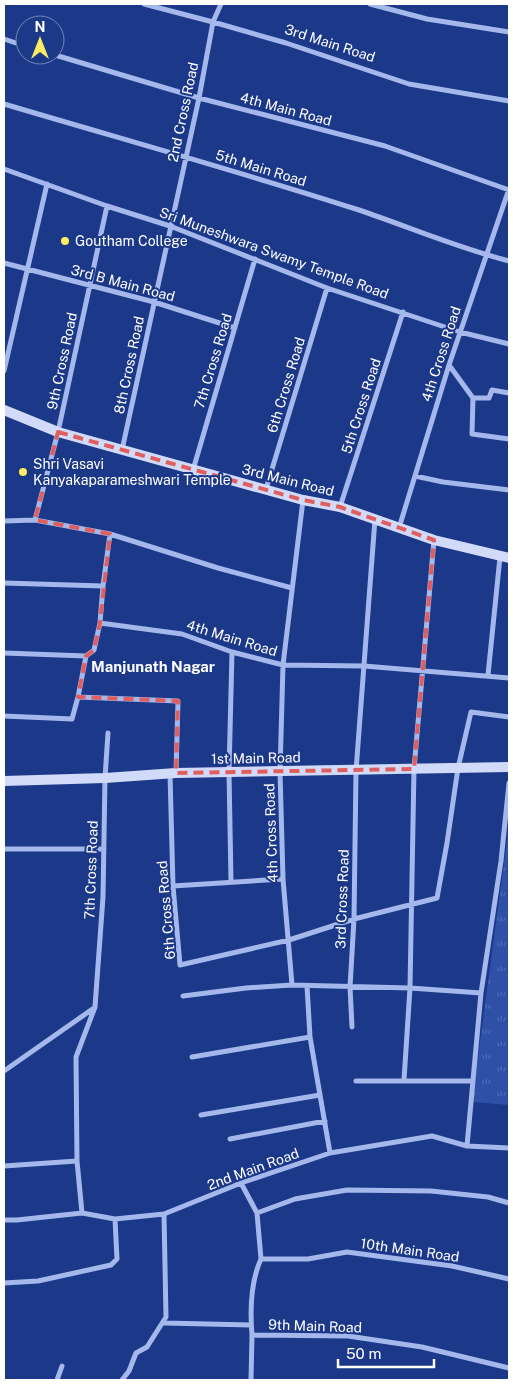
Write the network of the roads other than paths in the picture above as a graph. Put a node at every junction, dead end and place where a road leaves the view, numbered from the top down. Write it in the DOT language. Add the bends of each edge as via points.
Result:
graph roads {
  1 [pos="144,4"];
  2 [pos="221,4"];
  3 [pos="370,4"];
  4 [pos="213,22"];
  5 [pos="509,32"];
  6 [pos="65,58"];
  7 [pos="199,98"];
  8 [pos="509,101"];
  9 [pos="4,104"];
  10 [pos="185,157"];
  11 [pos="4,169"];
  12 [pos="47,184"];
  13 [pos="509,189"];
  14 [pos="107,206"];
  15 [pos="170,226"];
  16 [pos="486,255"];
  17 [pos="255,258"];
  18 [pos="509,261"];
  19 [pos="4,263"];
  20 [pos="28,270"];
  21 [pos="90,285"];
  22 [pos="327,288"];
  23 [pos="154,302"];
  24 [pos="403,312"];
  25 [pos="235,328"];
  26 [pos="460,332"];
  27 [pos="509,344"];
  28 [pos="449,365"];
  29 [pos="4,371"];
  30 [pos="509,393"];
  31 [pos="473,398"];
  32 [pos="4,410"];
  33 [pos="58,432"];
  34 [pos="509,439"];
  35 [pos="122,450"];
  36 [pos="192,470"];
  37 [pos="415,476"];
  38 [pos="266,489"];
  39 [pos="509,490"];
  40 [pos="304,500"];
  41 [pos="340,507"];
  42 [pos="375,518"];
  43 [pos="4,520"];
  44 [pos="35,520"];
  45 [pos="399,528"];
  46 [pos="110,534"];
  47 [pos="434,540"];
  48 [pos="505,557"];
  49 [pos="4,583"];
  50 [pos="103,586"];
  51 [pos="292,588"];
  52 [pos="100,623"];
  53 [pos="232,652"];
  54 [pos="4,653"];
  55 [pos="86,656"];
  56 [pos="283,665"];
  57 [pos="364,666"];
  58 [pos="424,670"];
  59 [pos="488,675"];
  60 [pos="509,678"];
  61 [pos="78,697"];
  62 [pos="4,716"];
  63 [pos="509,717"];
  64 [pos="108,734"];
  65 [pos="509,767"];
  66 [pos="458,768"];
  67 [pos="414,769"];
  68 [pos="356,771"];
  69 [pos="229,772"];
  70 [pos="280,772"];
  71 [pos="173,773"];
  72 [pos="105,778"];
  73 [pos="4,781"];
  74 [pos="509,783"];
  75 [pos="4,849"];
  76 [pos="104,849"];
  77 [pos="283,879"];
  78 [pos="231,882"];
  79 [pos="173,886"];
  80 [pos="411,905"];
  81 [pos="354,919"];
  82 [pos="288,940"];
  83 [pos="292,985"];
  84 [pos="307,986"];
  85 [pos="350,987"];
  86 [pos="410,988"];
  87 [pos="481,992"];
  88 [pos="183,996"];
  89 [pos="95,1007"];
  90 [pos="352,1027"];
  91 [pos="310,1037"];
  92 [pos="192,1057"];
  93 [pos="4,1071"];
  94 [pos="356,1080"];
  95 [pos="404,1080"];
  96 [pos="473,1081"];
  97 [pos="320,1095"];
  98 [pos="201,1115"];
  99 [pos="325,1121"];
  100 [pos="230,1139"];
  101 [pos="467,1146"];
  102 [pos="509,1148"];
  103 [pos="330,1153"];
  104 [pos="77,1161"];
  105 [pos="4,1166"];
  106 [pos="241,1183"];
  107 [pos="509,1203"];
  108 [pos="82,1213"];
  109 [pos="258,1213"];
  110 [pos="164,1214"];
  111 [pos="115,1218"];
  112 [pos="4,1220"];
  113 [pos="261,1259"];
  114 [pos="509,1279"];
  115 [pos="4,1283"];
  116 [pos="164,1323"];
  117 [pos="251,1325"];
  118 [pos="252,1335"];
  119 [pos="62,1366"];
  120 [pos="509,1368"];
  121 [pos="57,1380"];
  122 [pos="122,1380"];
  123 [pos="251,1380"];
  1 -- 4 [label="street, 3rd Main Road"];
  2 -- 4 [label="street, 2nd Cross Road"];
  3 -- 5 [label="street" via="427,19"];
  4 -- 7 [label="street, 2nd Cross Road"];
  4 -- 8 [label="street, 3rd Main Road" via="409,84"];
  6 -- 7 [label="street, 4th Main Road"];
  7 -- 10 [label="street, 2nd Cross Road"];
  7 -- 13 [label="street, 4th Main Road" via="385,146"];
  9 -- 10 [label="street, 5th Main Road"];
  10 -- 15 [label="street, 2nd Cross Road"];
  10 -- 16 [label="street, 5th Main Road" via="360,210"];
  11 -- 12 [label="street, Sri Muneshwara Swamy Temple Road"];
  12 -- 14 [label="street, Sri Muneshwara Swamy Temple Road"];
  12 -- 20 [label="street"];
  13 -- 16 [label="street, 4th Cross Road"];
  14 -- 15 [label="street, Sri Muneshwara Swamy Temple Road"];
  14 -- 21 [label="street, 9th Cross Road"];
  15 -- 17 [label="street, Sri Muneshwara Swamy Temple Road"];
  15 -- 23 [label="street, 8th Cross Road"];
  16 -- 18 [label="street, 5th Main Road"];
  16 -- 26 [label="street, 4th Cross Road"];
  17 -- 22 [label="street, Sri Muneshwara Swamy Temple Road"];
  17 -- 25 [label="street, 7th Cross Road"];
  19 -- 20 [label="street, 3rd B Main Road"];
  20 -- 21 [label="street, 3rd B Main Road"];
  20 -- 29 [label="street"];
  21 -- 23 [label="street, 3rd B Main Road"];
  21 -- 33 [label="street, 9th Cross Road"];
  22 -- 24 [label="street, Sri Muneshwara Swamy Temple Road"];
  22 -- 38 [label="street, 6th Cross Road"];
  23 -- 25 [label="street, 3rd B Main Road"];
  23 -- 35 [label="street, 8th Cross Road"];
  24 -- 26 [label="street, Sri Muneshwara Swamy Temple Road"];
  24 -- 41 [label="street, 5th Cross Road"];
  25 -- 36 [label="street, 7th Cross Road"];
  26 -- 27 [label="street, Sri Muneshwara Swamy Temple Road"];
  26 -- 28 [label="street, 4th Cross Road"];
  28 -- 31 [label="street"];
  28 -- 37 [label="street, 4th Cross Road"];
  30 -- 31 [label="street" via="492,390 489,398"];
  31 -- 34 [label="street" via="472,434"];
  32 -- 33 [label="street, 3rd Main Road"];
  33 -- 35 [label="street, 3rd Main Road"];
  33 -- 44 [label="street, 9th Cross Road"];
  35 -- 36 [label="street, 3rd Main Road"];
  36 -- 38 [label="street, 3rd Main Road"];
  37 -- 39 [label="street"];
  37 -- 45 [label="street, 4th Cross Road"];
  38 -- 40 [label="street, 3rd Main Road"];
  40 -- 41 [label="street, 3rd Main Road"];
  40 -- 51 [label="street, 4th Cross Road"];
  41 -- 42 [label="street, 3rd Main Road"];
  42 -- 45 [label="street, 3rd Main Road"];
  42 -- 57 [label="street, 3rd Cross Road"];
  43 -- 44 [label="street"];
  44 -- 46 [label="street"];
  45 -- 47 [label="street, 3rd Main Road"];
  46 -- 50 [label="street"];
  46 -- 51 [label="street"];
  47 -- 48 [label="street, 3rd Main Road"];
  47 -- 58 [label="street"];
  48 -- 59 [label="street"];
  49 -- 50 [label="street"];
  50 -- 52 [label="street"];
  51 -- 56 [label="street, 4th Cross Road"];
  52 -- 53 [label="street, 4th Main Road" via="182,634"];
  52 -- 55 [label="street" via="94,650"];
  53 -- 56 [label="street, 4th Main Road"];
  53 -- 69 [label="street"];
  54 -- 55 [label="street"];
  55 -- 61 [label="street"];
  56 -- 57 [label="street, 4th Main Road"];
  56 -- 70 [label="street, 4th Cross Road"];
  57 -- 58 [label="street, 4th Main Road"];
  57 -- 68 [label="street, 3rd Cross Road"];
  58 -- 59 [label="street, 4th Main Road"];
  58 -- 67 [label="street"];
  59 -- 60 [label="street, 4th Main Road"];
  61 -- 62 [label="street" via="72,719"];
  61 -- 71 [label="street, 6th Cross Road" via="178,701"];
  63 -- 66 [label="street" via="471,712"];
  64 -- 72 [label="street, 7th Cross Road"];
  65 -- 66 [label="street, 1st Main Road"];
  66 -- 67 [label="street, 1st Main Road"];
  66 -- 80 [label="street" via="437,898"];
  67 -- 68 [label="street, 1st Main Road"];
  67 -- 80 [label="street"];
  68 -- 70 [label="street, 1st Main Road"];
  68 -- 81 [label="street, 3rd Cross Road"];
  69 -- 70 [label="street, 1st Main Road"];
  69 -- 71 [label="street, 1st Main Road"];
  69 -- 78 [label="street"];
  70 -- 77 [label="street, 4th Cross Road"];
  71 -- 72 [label="street, 1st Main Road"];
  71 -- 79 [label="street, 6th Cross Road"];
  72 -- 73 [label="street, 1st Main Road"];
  72 -- 76 [label="street, 7th Cross Road"];
  74 -- 87 [label="street"];
  75 -- 76 [label="street"];
  76 -- 89 [label="street, 7th Cross Road"];
  77 -- 78 [label="street"];
  77 -- 82 [label="street, 4th Cross Road"];
  78 -- 79 [label="street"];
  79 -- 82 [label="street, 6th Cross Road" via="180,965"];
  80 -- 81 [label="street"];
  80 -- 86 [label="street"];
  81 -- 82 [label="street"];
  81 -- 85 [label="street, 3rd Cross Road"];
  82 -- 83 [label="street, 4th Cross Road"];
  83 -- 84 [label="street"];
  83 -- 88 [label="street"];
  84 -- 85 [label="street"];
  84 -- 91 [label="street"];
  85 -- 86 [label="street"];
  85 -- 90 [label="street, 3rd Cross Road"];
  86 -- 87 [label="street"];
  86 -- 95 [label="street"];
  87 -- 96 [label="street"];
  89 -- 93 [label="street"];
  89 -- 104 [label="street, 7th Cross Road" via="76,1057"];
  91 -- 92 [label="street"];
  91 -- 97 [label="street"];
  94 -- 95 [label="street"];
  95 -- 96 [label="street"];
  96 -- 101 [label="street"];
  97 -- 98 [label="street"];
  97 -- 99 [label="street"];
  99 -- 100 [label="street"];
  99 -- 103 [label="street"];
  101 -- 102 [label="street, 2nd Main Road"];
  101 -- 103 [label="street, 2nd Main Road" via="432,1136"];
  103 -- 106 [label="street, 2nd Main Road"];
  104 -- 105 [label="street"];
  104 -- 108 [label="street, 7th Cross Road"];
  106 -- 109 [label="street"];
  106 -- 110 [label="street, 2nd Main Road"];
  107 -- 109 [label="street" via="488,1197 431,1191 347,1190 295,1200"];
  108 -- 111 [label="street, 2nd Main Road"];
  108 -- 112 [label="street, 2nd Main Road"];
  109 -- 113 [label="street"];
  110 -- 111 [label="street, 2nd Main Road"];
  110 -- 116 [label="street"];
  111 -- 115 [label="street" via="117,1259 111,1265 38,1281"];
  113 -- 114 [label="street, 10th Main Road" via="308,1259 347,1252 452,1266"];
  113 -- 117 [label="street" via="254,1273"];
  116 -- 117 [label="street"];
  116 -- 122 [label="street" via="147,1347 136,1354"];
  117 -- 118 [label="street"];
  118 -- 120 [label="street, 9th Main Road" via="348,1336 422,1348"];
  118 -- 123 [label="street, 9th Main Road"];
  119 -- 121 [label="street"];
}
